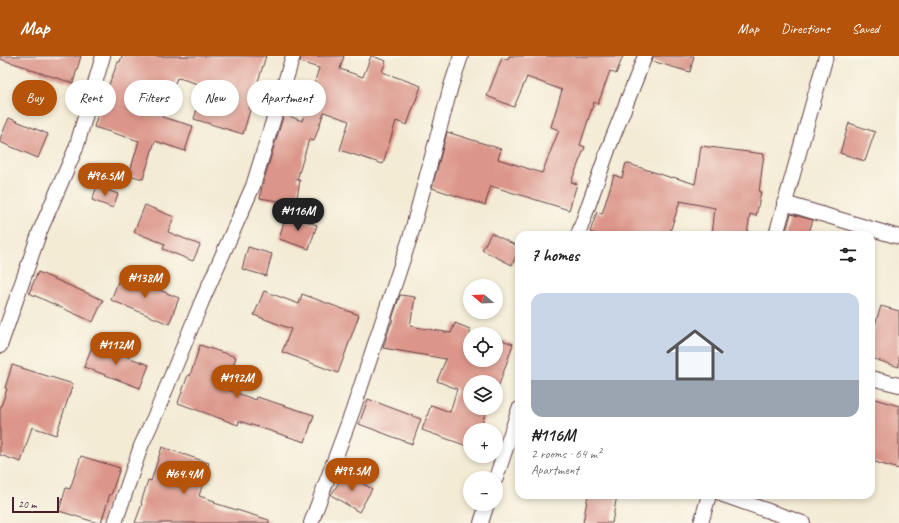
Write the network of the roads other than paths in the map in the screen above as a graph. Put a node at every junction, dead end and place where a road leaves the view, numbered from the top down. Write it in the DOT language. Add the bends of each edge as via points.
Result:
graph roads {
  1 [pos="103,56"];
  2 [pos="293,56"];
  3 [pos="461,56"];
  4 [pos="645,56"];
  5 [pos="826,56"];
  6 [pos="784,203"];
  7 [pos="579,231"];
  8 [pos="777,231"];
  9 [pos="899,236"];
  10 [pos="0,346"];
  11 [pos="875,379"];
  12 [pos="899,385"];
  13 [pos="515,420"];
  14 [pos="498,471"];
  15 [pos="708,499"];
  16 [pos="734,499"];
  17 [pos="485,511"];
  18 [pos="115,523"];
  19 [pos="310,523"];
  20 [pos="481,523"];
  21 [pos="701,523"];
  22 [pos="803,523"];
  1 -- 10 [label="street" via="76,148 40,232"];
  2 -- 18 [label="street" via="253,186 141,446"];
  3 -- 19 [label="street" via="410,238 353,410"];
  4 -- 7 [label="street" via="608,147"];
  5 -- 6 [label="street"];
  6 -- 8 [label="street"];
  6 -- 9 [label="street"];
  11 -- 12 [label="street"];
  13 -- 14 [label="street"];
  15 -- 21 [label="street"];
  16 -- 22 [label="street"];
  17 -- 20 [label="street"];
}
